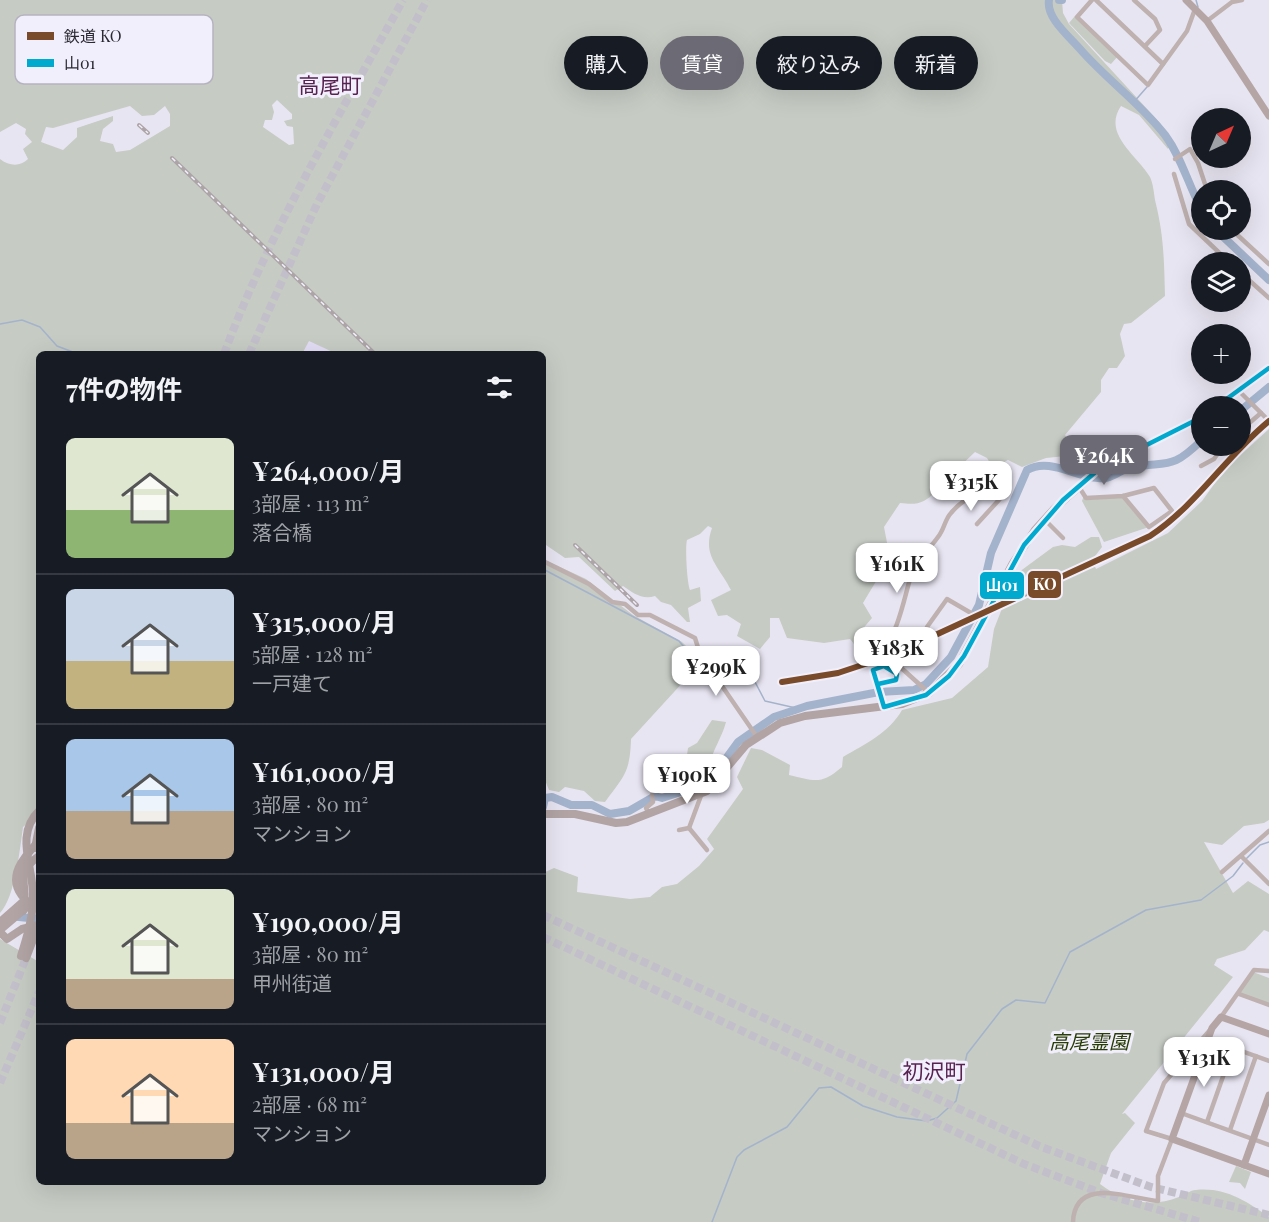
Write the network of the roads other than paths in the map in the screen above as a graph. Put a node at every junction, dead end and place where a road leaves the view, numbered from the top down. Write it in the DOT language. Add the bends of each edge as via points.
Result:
graph roads {
  1 [pos="1094,0"];
  2 [pos="1108,0"];
  3 [pos="1134,0"];
  4 [pos="1186,0"];
  5 [pos="1242,0"];
  6 [pos="1103,6"];
  7 [pos="1196,9"];
  8 [pos="1207,21"];
  9 [pos="1145,46"];
  10 [pos="1163,63"];
  11 [pos="1269,116"];
  12 [pos="1175,159"];
  13 [pos="1174,174"];
  14 [pos="1204,180"];
  15 [pos="1243,240"];
  16 [pos="1219,252"];
  17 [pos="1269,264"];
  18 [pos="1251,282"];
  19 [pos="1269,298"];
  20 [pos="1269,368"];
  21 [pos="1242,394"];
  22 [pos="1238,396"];
  23 [pos="1261,413"];
  24 [pos="1269,421"];
  25 [pos="1251,422"];
  26 [pos="1191,423"];
  27 [pos="1216,456"];
  28 [pos="1201,466"];
  29 [pos="1082,483"];
  30 [pos="1123,496"];
  31 [pos="1044,519"];
  32 [pos="977,524"];
  33 [pos="1063,538"];
  34 [pos="546,562"];
  35 [pos="981,619"];
  36 [pos="929,633"];
  37 [pos="886,653"];
  38 [pos="873,670"];
  39 [pos="927,692"];
  40 [pos="884,707"];
  41 [pos="755,736"];
  42 [pos="702,794"];
  43 [pos="652,795"];
  44 [pos="648,812"];
  45 [pos="546,814"];
  46 [pos="36,816"];
  47 [pos="689,828"];
  48 [pos="679,830"];
  49 [pos="1269,831"];
  50 [pos="36,845"];
  51 [pos="707,850"];
  52 [pos="36,858"];
  53 [pos="1244,859"];
  54 [pos="1222,872"];
  55 [pos="22,876"];
  56 [pos="1269,884"];
  57 [pos="36,886"];
  58 [pos="19,891"];
  59 [pos="36,891"];
  60 [pos="27,906"];
  61 [pos="1,926"];
  62 [pos="36,926"];
  63 [pos="36,929"];
  64 [pos="31,935"];
  65 [pos="23,957"];
  66 [pos="1269,971"];
  67 [pos="1239,994"];
  68 [pos="1269,1005"];
  69 [pos="1221,1017"];
  70 [pos="1212,1029"];
  71 [pos="1269,1034"];
  72 [pos="1208,1039"];
  73 [pos="1233,1048"];
  74 [pos="1256,1056"];
  75 [pos="1269,1060"];
  76 [pos="1269,1095"];
  77 [pos="1181,1113"];
  78 [pos="1207,1122"];
  79 [pos="1230,1130"];
  80 [pos="1172,1139"];
  81 [pos="1253,1139"];
  82 [pos="1269,1144"];
  83 [pos="1244,1165"];
  84 [pos="1269,1174"];
  85 [pos="1073,1222"];
  1 -- 6 [label="street"];
  1 -- 10 [label="street" via="1077,17 1148,85"];
  2 -- 6 [label="street"];
  3 -- 9 [label="street" via="1155,19 1160,30"];
  4 -- 7 [label="street"];
  5 -- 8 [label="street" via="1232,2"];
  6 -- 9 [label="street"];
  7 -- 8 [label="street"];
  7 -- 10 [label="street" via="1187,32"];
  8 -- 11 [label="street"];
  9 -- 10 [label="street"];
  12 -- 14 [label="street" via="1190,149"];
  13 -- 16 [label="street" via="1190,224"];
  15 -- 17 [label="street"];
  18 -- 19 [label="street"];
  20 -- 21 [label="highway"];
  21 -- 22 [label="highway"];
  21 -- 23 [label="street"];
  23 -- 24 [label="street"];
  23 -- 25 [label="street"];
  26 -- 29 [label="highway" via="1095,471"];
  27 -- 28 [label="street"];
  29 -- 30 [label="street" via="1086,498"];
  29 -- 31 [label="highway"];
  30 -- 30 [label="street" via="1149,527 1173,510 1154,488"];
  31 -- 33 [label="street"];
  31 -- 35 [label="highway" via="1024,545"];
  32 -- 37 [label="street" via="1009,490 977,492 949,515 939,536 916,565"];
  34 -- 41 [label="street" via="589,584 612,602 625,604 638,615 650,615 695,638 699,652"];
  35 -- 36 [label="street" via="947,599 927,627"];
  35 -- 39 [label="highway" via="959,664"];
  36 -- 37 [label="street"];
  36 -- 37 [label="street" via="932,642"];
  37 -- 39 [label="street"];
  38 -- 40 [label="street"];
  39 -- 40 [label="highway" via="909,702"];
  40 -- 41 [label="highway" via="788,720"];
  41 -- 42 [label="highway"];
  42 -- 44 [label="highway"];
  42 -- 47 [label="street"];
  43 -- 44 [label="street"];
  44 -- 45 [label="highway" via="616,823 575,814"];
  46 -- 64 [label="highway" via="27,831 26,849 33,890"];
  47 -- 48 [label="street"];
  47 -- 51 [label="street"];
  49 -- 53 [label="street"];
  50 -- 58 [label="highway" via="18,866"];
  52 -- 55 [label="highway"];
  53 -- 54 [label="street"];
  53 -- 56 [label="street"];
  55 -- 57 [label="highway" via="29,885"];
  55 -- 60 [label="highway"];
  58 -- 60 [label="highway"];
  58 -- 60 [label="highway" via="19,901"];
  59 -- 60 [label="highway"];
  60 -- 61 [label="highway"];
  61 -- 62 [label="highway" via="7,939"];
  63 -- 64 [label="highway"];
  64 -- 65 [label="highway"];
  66 -- 67 [label="street" via="1254,970"];
  67 -- 68 [label="street"];
  67 -- 69 [label="street"];
  69 -- 70 [label="street"];
  69 -- 71 [label="street"];
  70 -- 72 [label="street"];
  70 -- 80 [label="street" via="1164,1083 1156,1101 1146,1131"];
  72 -- 73 [label="street"];
  72 -- 77 [label="street"];
  73 -- 74 [label="street"];
  73 -- 78 [label="street"];
  74 -- 75 [label="street"];
  74 -- 79 [label="street"];
  76 -- 81 [label="street"];
  77 -- 78 [label="street"];
  77 -- 80 [label="street"];
  78 -- 79 [label="street"];
  79 -- 81 [label="street"];
  80 -- 83 [label="street"];
  80 -- 85 [label="street" via="1158,1176 1158,1201 1106,1191 1082,1201 1073,1211"];
  81 -- 82 [label="street"];
  81 -- 83 [label="street"];
  83 -- 84 [label="street"];
}
